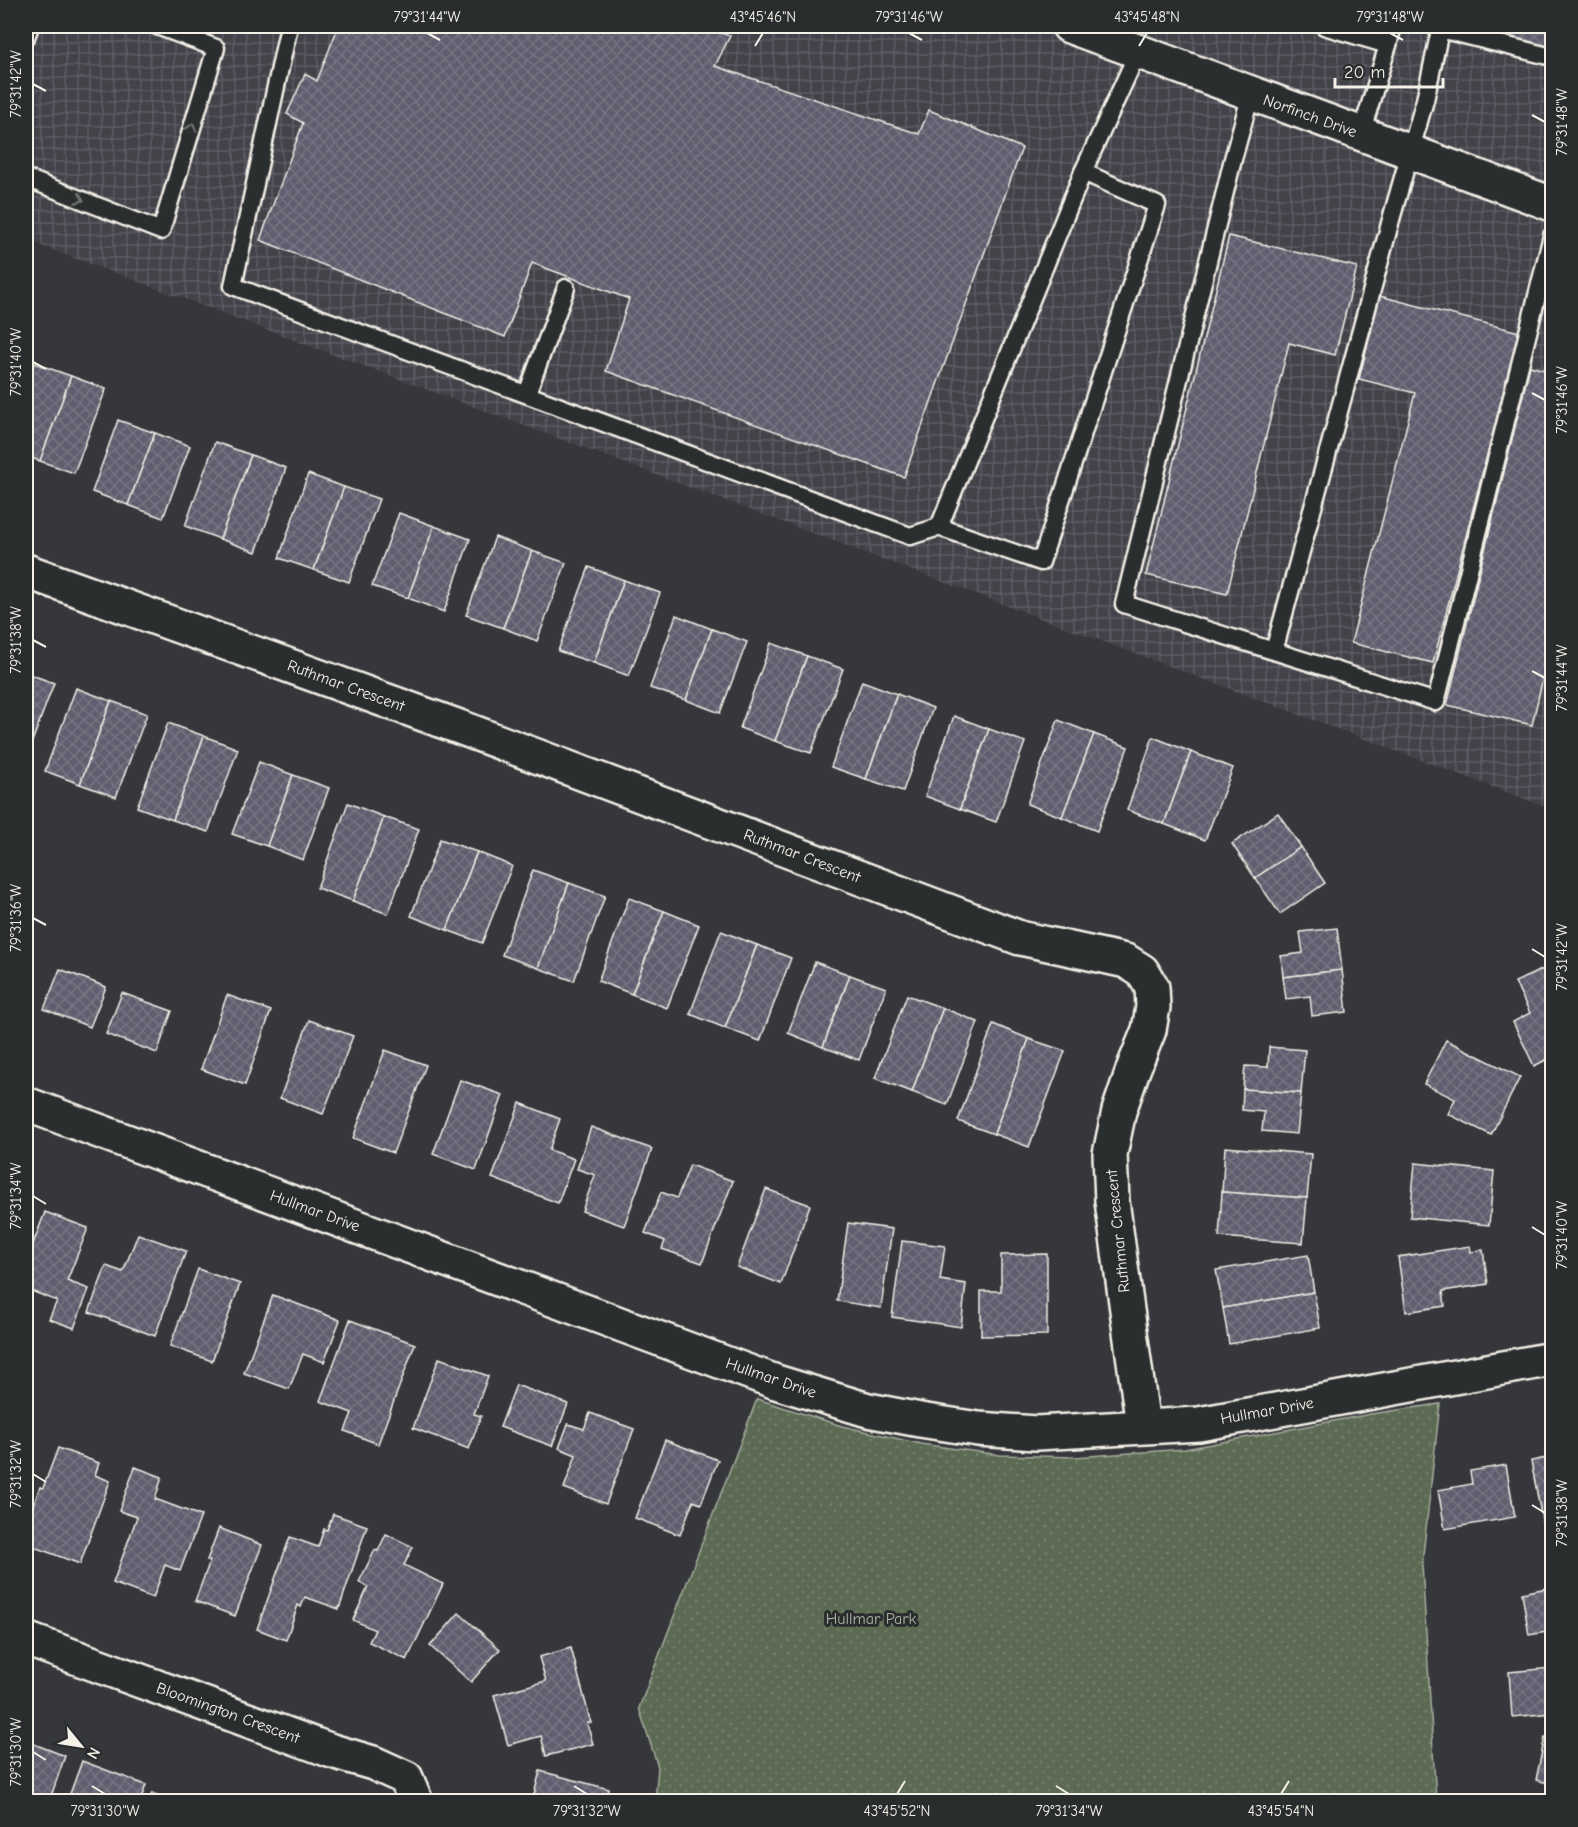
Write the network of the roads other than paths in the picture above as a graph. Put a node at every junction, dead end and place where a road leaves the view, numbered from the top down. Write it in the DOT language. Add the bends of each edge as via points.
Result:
graph roads {
  1 [pos="30,26"];
  2 [pos="158,26"];
  3 [pos="289,26"];
  4 [pos="1069,26"];
  5 [pos="1324,26"];
  6 [pos="1393,26"];
  7 [pos="1441,27"];
  8 [pos="26,38"];
  9 [pos="1388,45"];
  10 [pos="1138,52"];
  11 [pos="1552,57"];
  12 [pos="1251,94"];
  13 [pos="1361,135"];
  14 [pos="1411,153"];
  15 [pos="1083,172"];
  16 [pos="26,178"];
  17 [pos="1552,204"];
  18 [pos="1552,236"];
  19 [pos="566,288"];
  20 [pos="527,394"];
  21 [pos="939,527"];
  22 [pos="26,571"];
  23 [pos="1274,651"];
  24 [pos="26,1104"];
  25 [pos="1552,1359"];
  26 [pos="1143,1426"];
  27 [pos="26,1639"];
  28 [pos="416,1802"];
  1 -- 8 [label="lane"];
  16 -- 2 [label="lane, one-way" via="161,231 216,48"];
  3 -- 20 [label="lane" via="233,286"];
  4 -- 10 [label="street, Norfinch Drive"];
  5 -- 9 [label="lane"];
  6 -- 9 [label="lane"];
  7 -- 11 [label="lane"];
  7 -- 14 [label="lane"];
  9 -- 13 [label="lane"];
  10 -- 12 [label="street, Norfinch Drive"];
  10 -- 15 [label="lane"];
  12 -- 13 [label="street, Norfinch Drive"];
  12 -- 23 [label="lane" via="1124,604"];
  13 -- 14 [label="street, Norfinch Drive"];
  14 -- 17 [label="street, Norfinch Drive"];
  14 -- 23 [label="lane"];
  15 -- 21 [label="lane"];
  15 -- 21 [label="lane" via="1157,205 1041,562"];
  18 -- 23 [label="lane" via="1436,702"];
  19 -- 20 [label="lane"];
  20 -- 21 [label="lane" via="910,536"];
  22 -- 26 [label="street, Ruthmar Crescent" via="462,728 1020,938 1126,961 1142,971 1152,987 1149,1030 1119,1112 1110,1154 1112,1202"];
  24 -- 26 [label="street, Hullmar Drive" via="777,1382 857,1406 978,1429 1036,1433"];
  25 -- 26 [label="street, Hullmar Drive" via="1199,1424"];
  27 -- 28 [label="street, Bloomington Crescent" via="373,1763 406,1778"];
}
